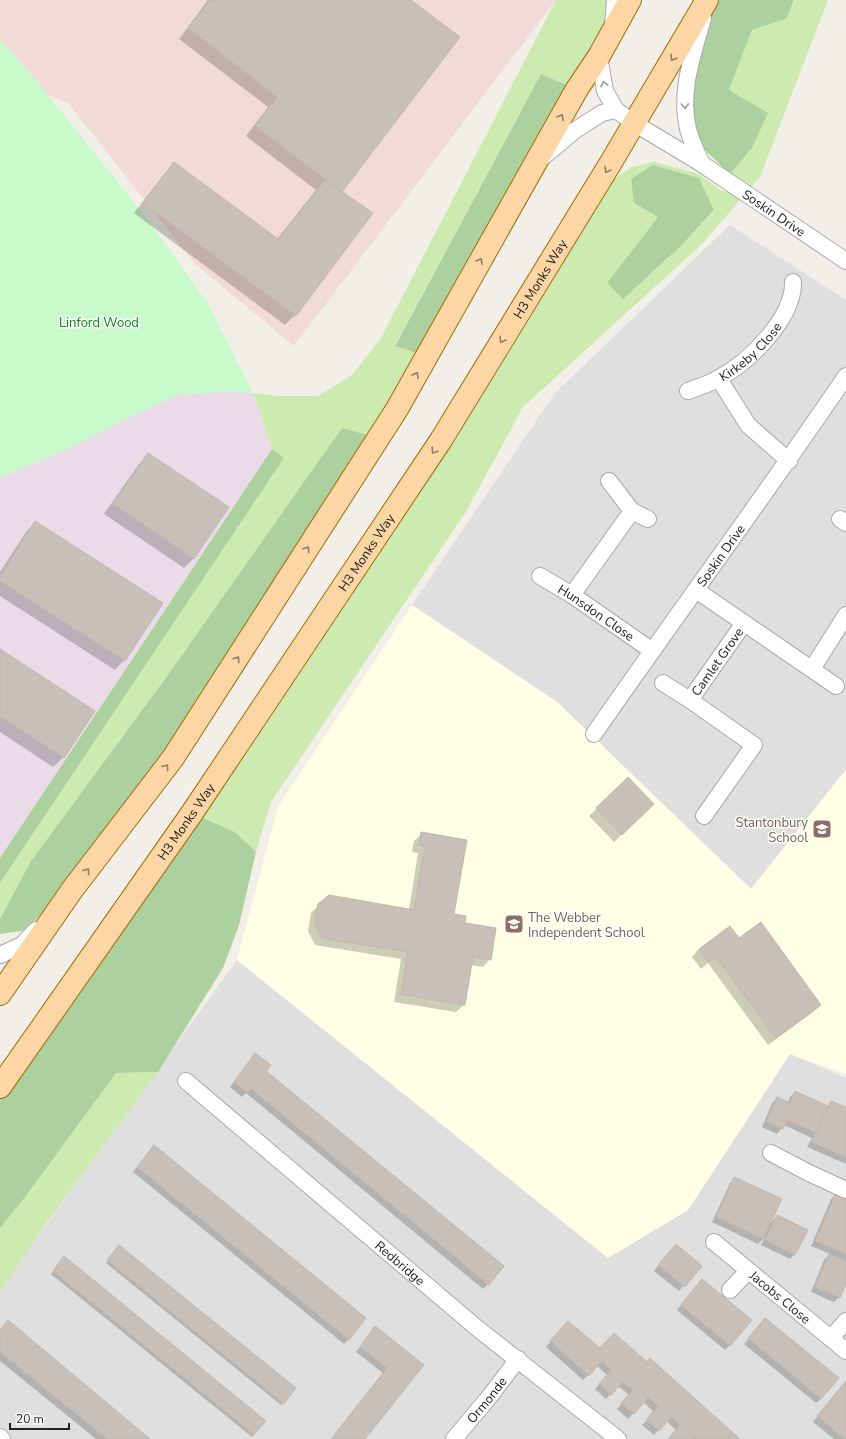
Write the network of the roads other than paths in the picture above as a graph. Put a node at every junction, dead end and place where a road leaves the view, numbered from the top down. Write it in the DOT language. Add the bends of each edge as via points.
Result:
graph roads {
  1 [pos="615,0"];
  2 [pos="630,0"];
  3 [pos="707,0"];
  4 [pos="613,30"];
  5 [pos="599,56"];
  6 [pos="616,110"];
  7 [pos="634,123"];
  8 [pos="536,164"];
  9 [pos="702,164"];
  10 [pos="846,261"];
  11 [pos="798,288"];
  12 [pos="846,376"];
  13 [pos="719,379"];
  14 [pos="688,390"];
  15 [pos="789,461"];
  16 [pos="609,481"];
  17 [pos="632,511"];
  18 [pos="648,519"];
  19 [pos="540,576"];
  20 [pos="696,590"];
  21 [pos="572,595"];
  22 [pos="846,615"];
  23 [pos="744,623"];
  24 [pos="651,650"];
  25 [pos="812,669"];
  26 [pos="663,683"];
  27 [pos="836,686"];
  28 [pos="690,700"];
  29 [pos="594,734"];
  30 [pos="704,816"];
  31 [pos="72,890"];
  32 [pos="0,956"];
  33 [pos="0,994"];
  34 [pos="186,1081"];
  35 [pos="0,1087"];
  36 [pos="771,1153"];
  37 [pos="846,1190"];
  38 [pos="714,1242"];
  39 [pos="748,1271"];
  40 [pos="730,1290"];
  41 [pos="846,1320"];
  42 [pos="830,1338"];
  43 [pos="846,1352"];
  44 [pos="518,1359"];
  45 [pos="454,1439"];
  46 [pos="618,1439"];
  1 -- 4 [label="street"];
  2 -- 4 [label="main road"];
  3 -- 7 [label="main road, H3 Monks Way, one-way"];
  3 -- 9 [label="street, one-way" via="690,62 685,109 688,130"];
  4 -- 5 [label="main road"];
  6 -- 5 [label="street, Soskin Drive, one-way" via="605,91"];
  8 -- 5 [label="main road, one-way" via="577,89"];
  6 -- 7 [label="street, Soskin Drive"];
  6 -- 8 [label="street" via="602,113 574,131"];
  7 -- 9 [label="street, Soskin Drive"];
  7 -- 35 [label="main road, H3 Monks Way, one-way" via="441,440 192,813"];
  31 -- 8 [label="main road, one-way" via="173,758 393,414"];
  9 -- 10 [label="street, Soskin Drive"];
  11 -- 13 [label="street, Kirkeby Close" via="779,324 763,344"];
  12 -- 15 [label="street, Soskin Drive"];
  13 -- 14 [label="street, Kirkeby Close"];
  13 -- 15 [label="street" via="748,425"];
  15 -- 20 [label="street, Soskin Drive"];
  16 -- 17 [label="street"];
  17 -- 18 [label="street"];
  17 -- 21 [label="street"];
  19 -- 21 [label="street, Hunsdon Close"];
  20 -- 23 [label="street, Camlet Grove"];
  20 -- 24 [label="street, Soskin Drive"];
  21 -- 24 [label="street, Hunsdon Close"];
  22 -- 25 [label="street"];
  23 -- 25 [label="street, Camlet Grove"];
  23 -- 28 [label="street, Camlet Grove"];
  24 -- 29 [label="street, Soskin Drive"];
  25 -- 27 [label="street, Camlet Grove"];
  26 -- 28 [label="street, Camlet Grove"];
  28 -- 30 [label="street, Camlet Grove" via="754,745"];
  31 -- 32 [label="street" via="22,945"];
  31 -- 33 [label="main road"];
  34 -- 44 [label="street, Redbridge" via="477,1328"];
  36 -- 37 [label="street" via="807,1180"];
  38 -- 39 [label="street, Jacobs Close"];
  39 -- 40 [label="street"];
  39 -- 42 [label="street, Jacobs Close"];
  41 -- 42 [label="street"];
  42 -- 43 [label="street, Jacobs Close"];
  44 -- 45 [label="street, Ormonde"];
  44 -- 46 [label="street, Redbridge"];
}
